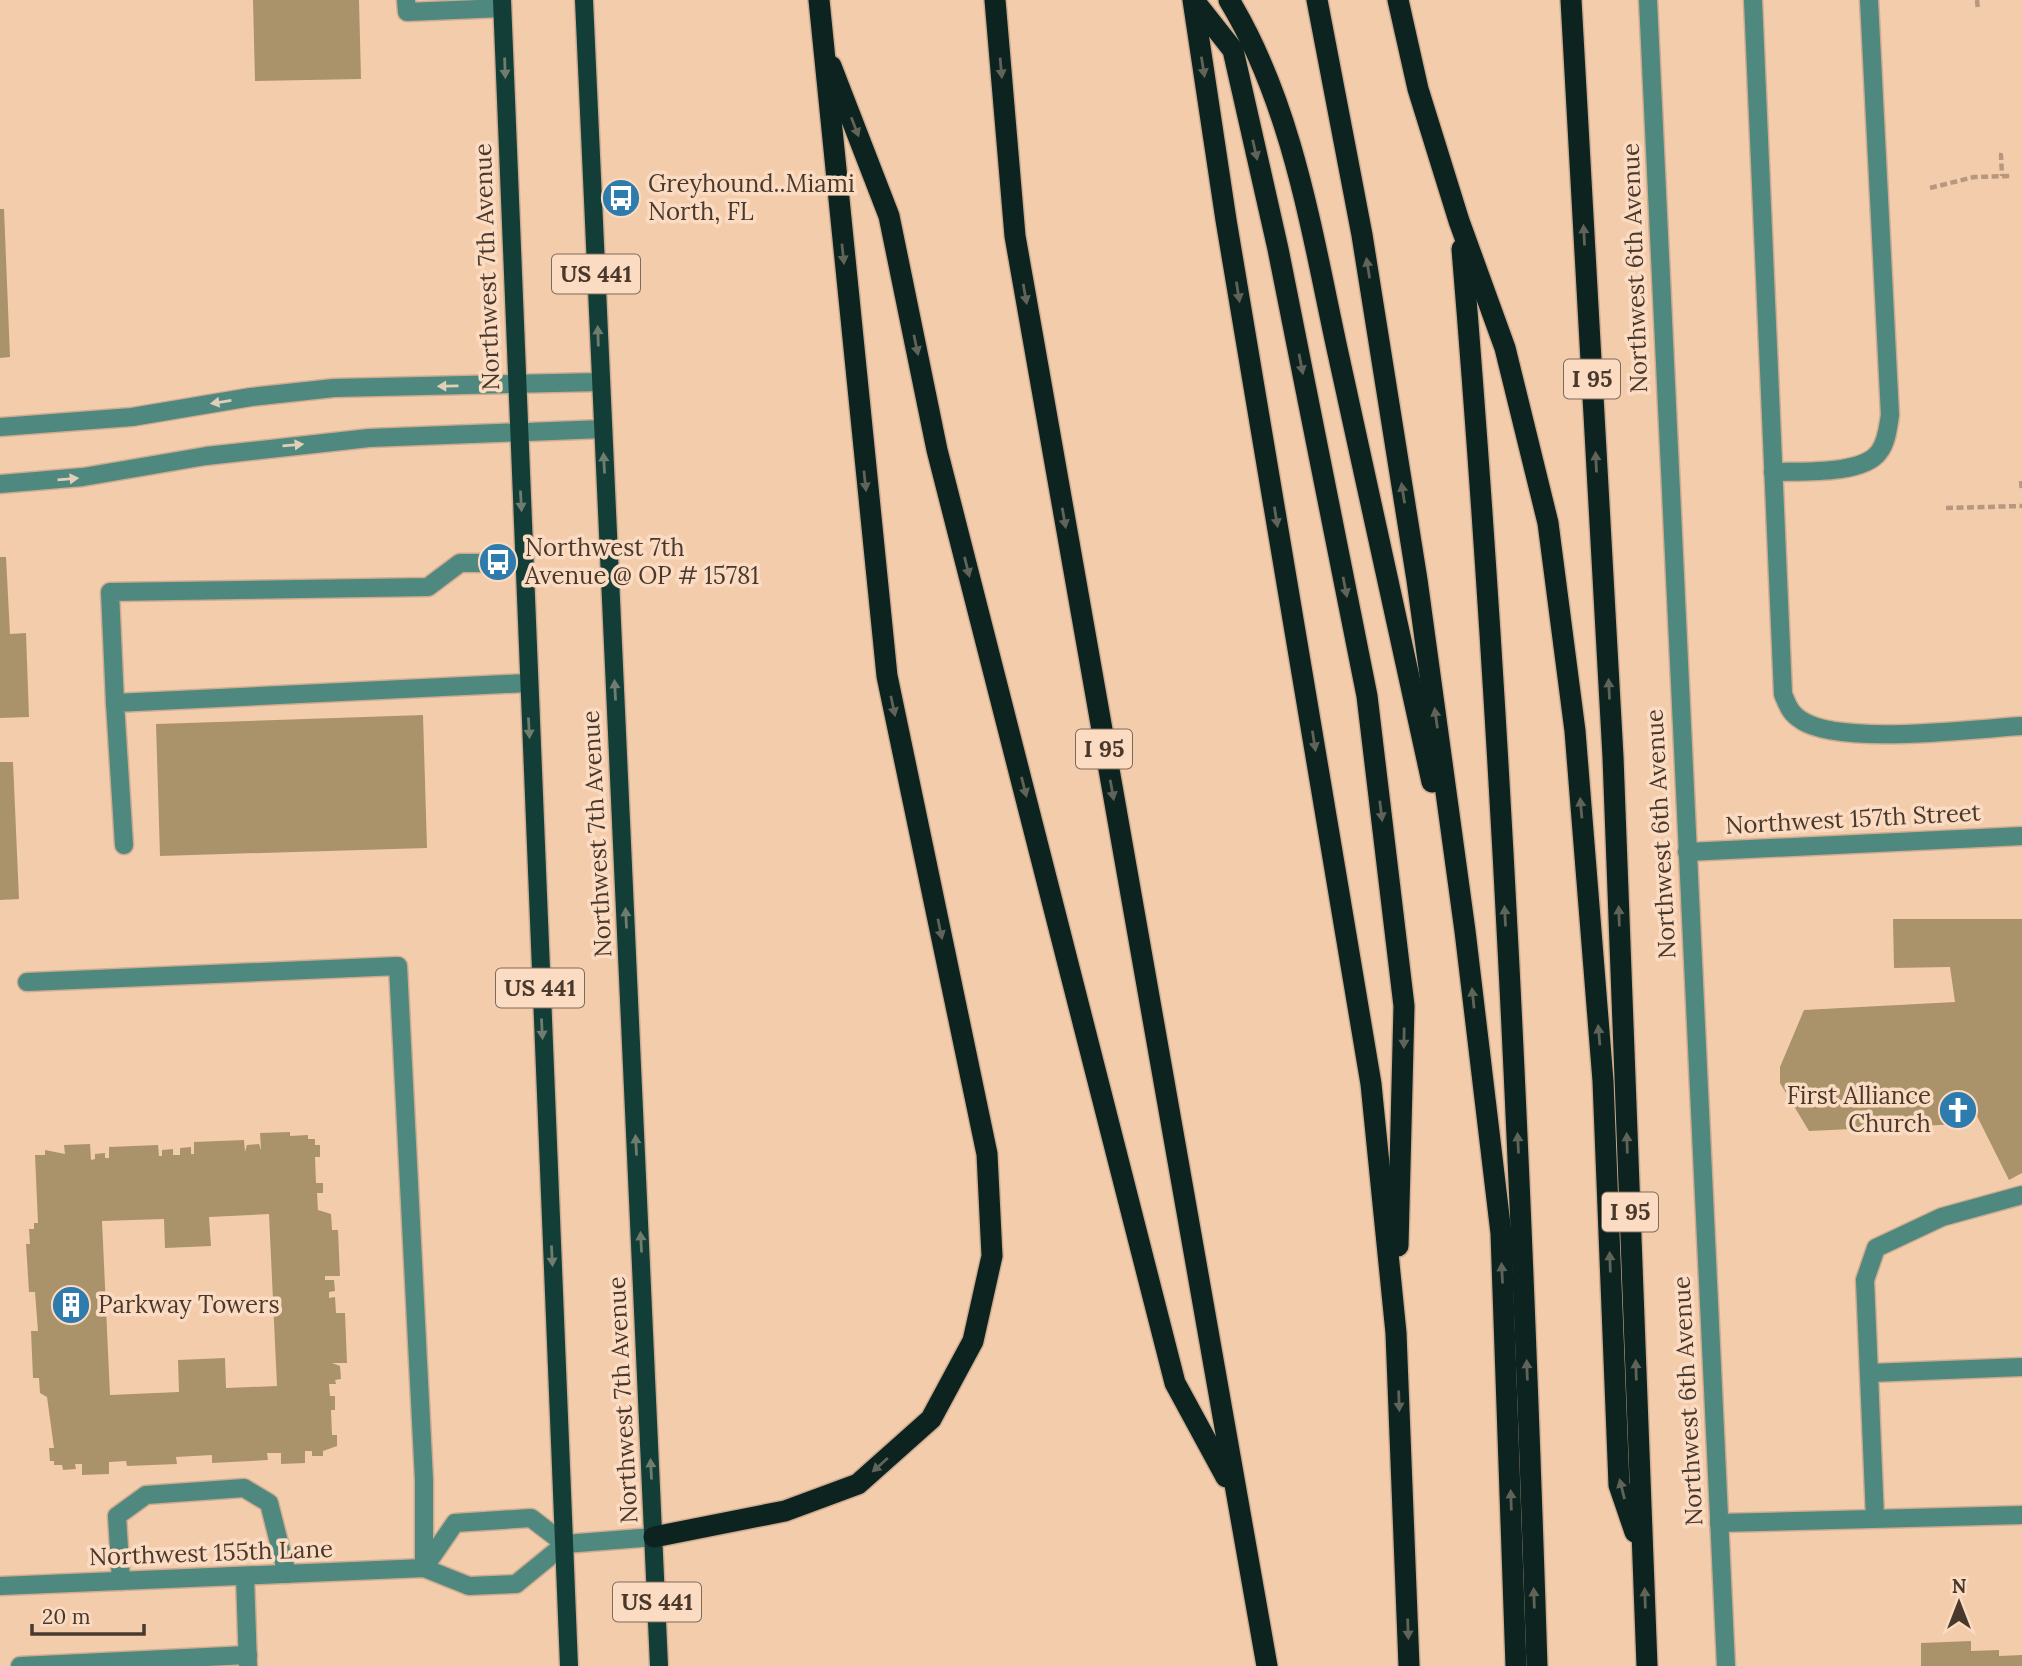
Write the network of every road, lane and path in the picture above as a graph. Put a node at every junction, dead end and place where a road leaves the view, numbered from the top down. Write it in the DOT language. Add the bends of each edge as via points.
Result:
graph roads {
  1 [pos="406,0"];
  2 [pos="584,0"];
  3 [pos="819,0"];
  4 [pos="995,0"];
  5 [pos="1193,0"];
  6 [pos="1229,0"];
  7 [pos="1317,0"];
  8 [pos="1398,0"];
  9 [pos="1571,0"];
  10 [pos="1648,0"];
  11 [pos="1753,0"];
  12 [pos="1869,0"];
  13 [pos="1977,0"];
  14 [pos="502,4"];
  15 [pos="1978,10"];
  16 [pos="821,40"];
  17 [pos="1998,155"];
  18 [pos="2002,176"];
  19 [pos="2012,176"];
  20 [pos="1930,188"];
  21 [pos="1459,221"];
  22 [pos="600,382"];
  23 [pos="516,386"];
  24 [pos="0,427"];
  25 [pos="603,429"];
  26 [pos="517,433"];
  27 [pos="1773,472"];
  28 [pos="2021,481"];
  29 [pos="0,484"];
  30 [pos="2022,491"];
  31 [pos="2022,506"];
  32 [pos="1946,508"];
  33 [pos="524,564"];
  34 [pos="527,683"];
  35 [pos="115,703"];
  36 [pos="2022,726"];
  37 [pos="2022,836"];
  38 [pos="124,845"];
  39 [pos="1687,852"];
  40 [pos="1465,931"];
  41 [pos="27,982"];
  42 [pos="2022,1195"];
  43 [pos="1396,1333"];
  44 [pos="2022,1367"];
  45 [pos="1870,1373"];
  46 [pos="1235,1495"];
  47 [pos="2022,1515"];
  48 [pos="1875,1518"];
  49 [pos="1718,1522"];
  50 [pos="654,1537"];
  51 [pos="565,1544"];
  52 [pos="1643,1553"];
  53 [pos="424,1568"];
  54 [pos="287,1574"];
  55 [pos="245,1576"];
  56 [pos="121,1581"];
  57 [pos="0,1586"];
  58 [pos="248,1661"];
  59 [pos="20,1666"];
  60 [pos="569,1666"];
  61 [pos="659,1666"];
  62 [pos="1268,1666"];
  63 [pos="1409,1666"];
  64 [pos="1516,1666"];
  65 [pos="1536,1666"];
  66 [pos="1647,1666"];
  67 [pos="1726,1666"];
  1 -- 14 [label="street" via="407,12"];
  22 -- 2 [label="main road, Northwest 7th Avenue / US 441, one-way"];
  3 -- 16 [label="highway"];
  4 -- 46 [label="highway, I 95, one-way" via="1015,236"];
  5 -- 43 [label="highway, one-way" via="1371,1084"];
  5 -- 43 [label="highway, one-way" via="1233,50 1278,249 1367,696 1404,1006"];
  6 -- 40 [label="highway" via="1248,30 1282,117"];
  40 -- 7 [label="highway, one-way" via="1417,580 1362,235"];
  8 -- 21 [label="highway" via="1418,89"];
  52 -- 9 [label="highway, I 95, one-way" via="1613,771"];
  10 -- 39 [label="street, Northwest 6th Avenue"];
  11 -- 27 [label="street"];
  12 -- 27 [label="street" via="1890,415 1887,434 1879,453 1866,464"];
  13 -- 15 [label="path"];
  14 -- 23 [label="main road, Northwest 7th Avenue / US 441, one-way"];
  16 -- 46 [label="highway, one-way" via="889,216 937,450 1175,1383"];
  16 -- 50 [label="highway, one-way" via="887,676 987,1154 992,1256 973,1340 931,1419 858,1484 785,1511"];
  17 -- 18 [label="path"];
  18 -- 19 [label="path"];
  18 -- 20 [label="path"];
  52 -- 21 [label="highway, one-way" via="1619,1485 1603,1081 1575,731 1550,537 1505,348"];
  65 -- 21 [label="highway, one-way" via="1523,1238 1483,510"];
  22 -- 23 [label="street"];
  22 -- 25 [label="main road, Northwest 7th Avenue / US 441"];
  23 -- 24 [label="street, one-way" via="334,388 132,417"];
  23 -- 26 [label="main road, Northwest 7th Avenue / US 441"];
  25 -- 26 [label="street"];
  50 -- 25 [label="main road, Northwest 7th Avenue / US 441, one-way"];
  29 -- 26 [label="street, one-way" via="83,477 282,446"];
  26 -- 33 [label="main road, Northwest 7th Avenue / US 441, one-way"];
  27 -- 36 [label="street" via="1783,694 1790,711 1803,722 1849,735"];
  28 -- 30 [label="path"];
  31 -- 32 [label="path"];
  33 -- 34 [label="main road, Northwest 7th Avenue / US 441"];
  33 -- 35 [label="street" via="460,563 428,587 110,592"];
  34 -- 35 [label="street"];
  34 -- 51 [label="main road, Northwest 7th Avenue / US 441, one-way"];
  35 -- 38 [label="street"];
  37 -- 39 [label="street, Northwest 157th Street"];
  39 -- 49 [label="street, Northwest 6th Avenue"];
  64 -- 40 [label="highway, one-way" via="1501,1233"];
  41 -- 53 [label="street" via="398,966 425,1480"];
  42 -- 45 [label="street" via="1942,1217 1876,1248 1865,1280"];
  43 -- 63 [label="highway, one-way"];
  44 -- 45 [label="street"];
  45 -- 48 [label="street"];
  46 -- 62 [label="highway, I 95"];
  47 -- 48 [label="street"];
  48 -- 49 [label="street"];
  49 -- 67 [label="street, Northwest 6th Avenue"];
  50 -- 51 [label="street"];
  50 -- 61 [label="main road, Northwest 7th Avenue / US 441"];
  51 -- 53 [label="street, Northwest 155th Lane" via="516,1584 469,1586"];
  51 -- 53 [label="street" via="531,1518 455,1522"];
  51 -- 60 [label="main road, Northwest 7th Avenue / US 441"];
  66 -- 52 [label="highway, I 95, one-way"];
  53 -- 54 [label="street, Northwest 155th Lane"];
  54 -- 55 [label="street, Northwest 155th Lane"];
  54 -- 56 [label="street" via="269,1503 244,1488 146,1495 117,1516"];
  55 -- 56 [label="street, Northwest 155th Lane"];
  55 -- 58 [label="street"];
  56 -- 57 [label="street, Northwest 155th Lane"];
  58 -- 59 [label="street"];
}
